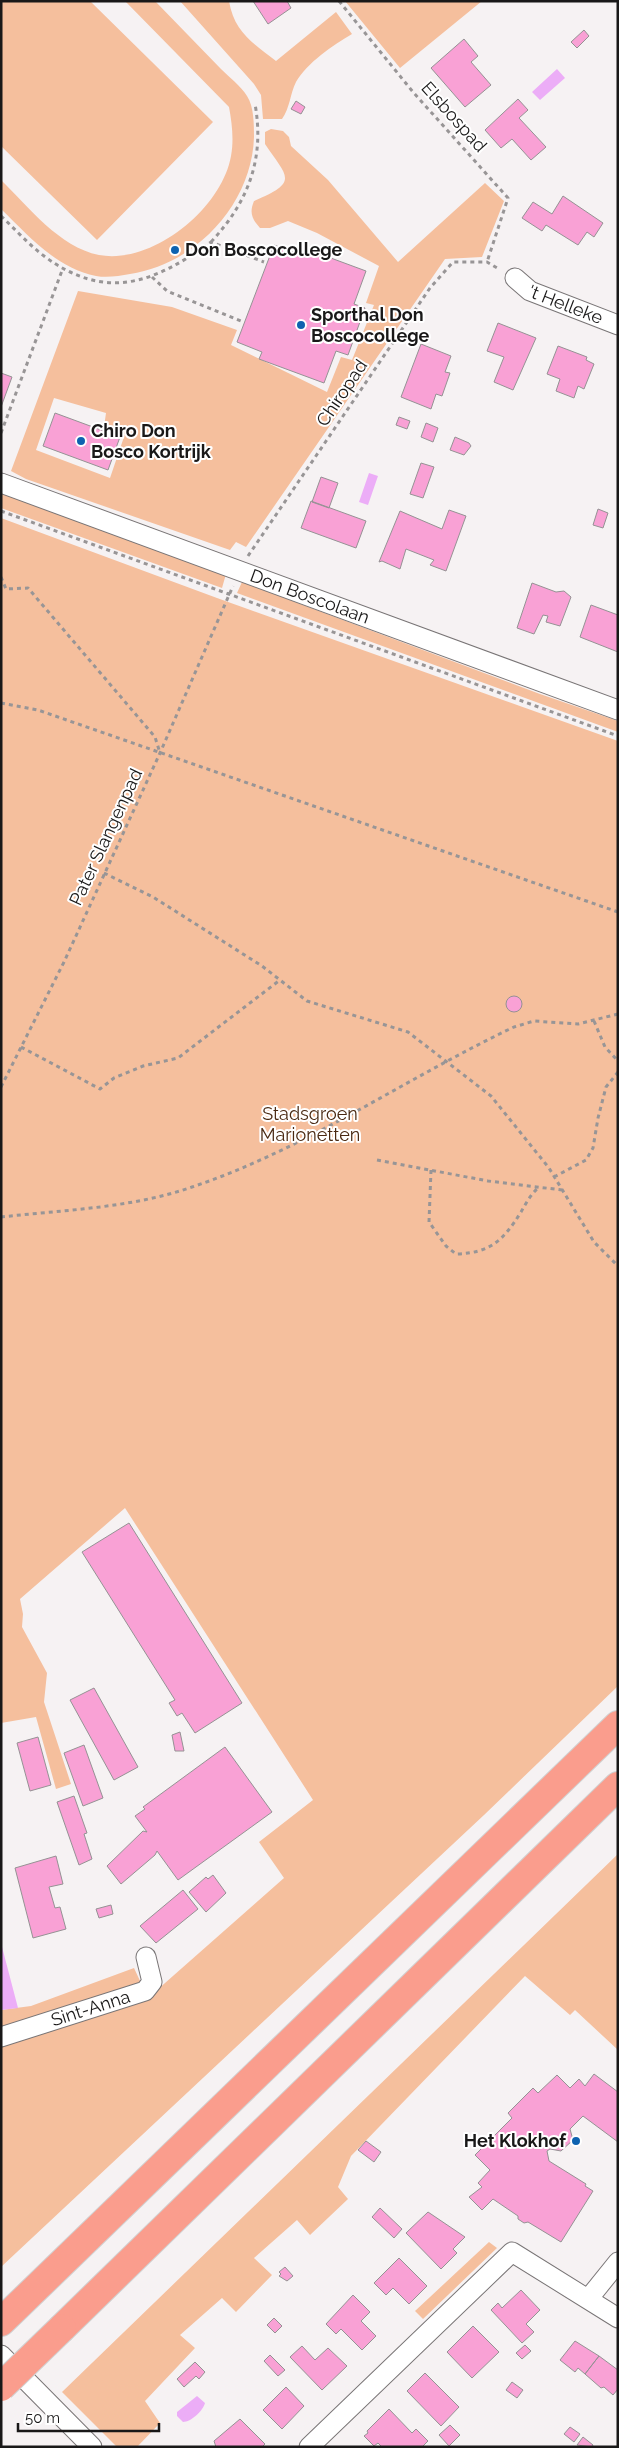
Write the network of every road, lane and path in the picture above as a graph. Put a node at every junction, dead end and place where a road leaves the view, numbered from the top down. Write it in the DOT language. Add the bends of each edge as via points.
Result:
graph roads {
  1 [pos="339,1"];
  2 [pos="255,104"];
  3 [pos="1,216"];
  4 [pos="212,242"];
  5 [pos="264,262"];
  6 [pos="487,262"];
  7 [pos="63,268"];
  8 [pos="152,278"];
  9 [pos="515,278"];
  10 [pos="241,321"];
  11 [pos="618,325"];
  12 [pos="1,433"];
  13 [pos="1,483"];
  14 [pos="1,511"];
  15 [pos="240,571"];
  16 [pos="1,577"];
  17 [pos="228,596"];
  18 [pos="1,703"];
  19 [pos="618,710"];
  20 [pos="618,736"];
  21 [pos="160,754"];
  22 [pos="104,874"];
  23 [pos="618,912"];
  24 [pos="280,980"];
  25 [pos="618,1014"];
  26 [pos="594,1021"];
  27 [pos="21,1046"];
  28 [pos="618,1060"];
  29 [pos="446,1062"];
  30 [pos="618,1072"];
  31 [pos="1,1087"];
  32 [pos="377,1160"];
  33 [pos="431,1170"];
  34 [pos="554,1177"];
  35 [pos="539,1187"];
  36 [pos="562,1190"];
  37 [pos="1,1217"];
  38 [pos="618,1266"];
  39 [pos="618,1725"];
  40 [pos="618,1786"];
  41 [pos="146,1957"];
  42 [pos="1,2037"];
  43 [pos="618,2262"];
  44 [pos="589,2298"];
  45 [pos="618,2318"];
  46 [pos="1,2322"];
  47 [pos="1,2355"];
  48 [pos="1,2387"];
  49 [pos="92,2447"];
  50 [pos="309,2447"];
  1 -- 6 [label="path, Elsbospad" via="508,198"];
  2 -- 4 [label="path" via="259,126 254,173 229,222"];
  3 -- 7 [label="path" via="43,256"];
  4 -- 5 [label="path"];
  4 -- 8 [label="path"];
  6 -- 15 [label="path, Chiropad" via="453,262 430,288 243,562"];
  7 -- 8 [label="path" via="91,281 114,284"];
  7 -- 12 [label="path"];
  8 -- 10 [label="path" via="167,291"];
  9 -- 11 [label="street, 't Helleke" via="530,291"];
  13 -- 15 [label="street, Don Boscolaan"];
  14 -- 17 [label="path"];
  15 -- 19 [label="street, Don Boscolaan"];
  16 -- 21 [label="path" via="6,589 28,588 155,737"];
  17 -- 20 [label="path"];
  17 -- 21 [label="path, Pater Slangenpad"];
  18 -- 21 [label="path" via="38,710"];
  21 -- 22 [label="path, Pater Slangenpad"];
  21 -- 23 [label="path"];
  22 -- 24 [label="path" via="153,897"];
  22 -- 27 [label="path, Pater Slangenpad"];
  24 -- 27 [label="path" via="178,1058 143,1066 114,1078 100,1089"];
  24 -- 29 [label="path" via="307,1001 408,1032"];
  25 -- 26 [label="path"];
  26 -- 28 [label="path" via="605,1046"];
  26 -- 29 [label="path" via="578,1024 534,1021 514,1027"];
  27 -- 31 [label="path, Pater Slangenpad"];
  29 -- 34 [label="path" via="491,1096"];
  29 -- 37 [label="path" via="286,1147 191,1188 143,1200"];
  30 -- 34 [label="path" via="606,1087 593,1148 586,1160"];
  32 -- 33 [label="path"];
  33 -- 35 [label="path"];
  33 -- 35 [label="path" via="429,1222 456,1254 477,1254 495,1244 516,1221"];
  34 -- 36 [label="path"];
  35 -- 36 [label="path"];
  36 -- 38 [label="path" via="594,1242"];
  39 -- 46 [label="highway"];
  40 -- 48 [label="highway, bridge"];
  41 -- 42 [label="street, Sint-Anna" via="152,1982 145,1991"];
  43 -- 44 [label="street"];
  44 -- 45 [label="street"];
  44 -- 50 [label="street" via="512,2252"];
  47 -- 49 [label="street"];
}
